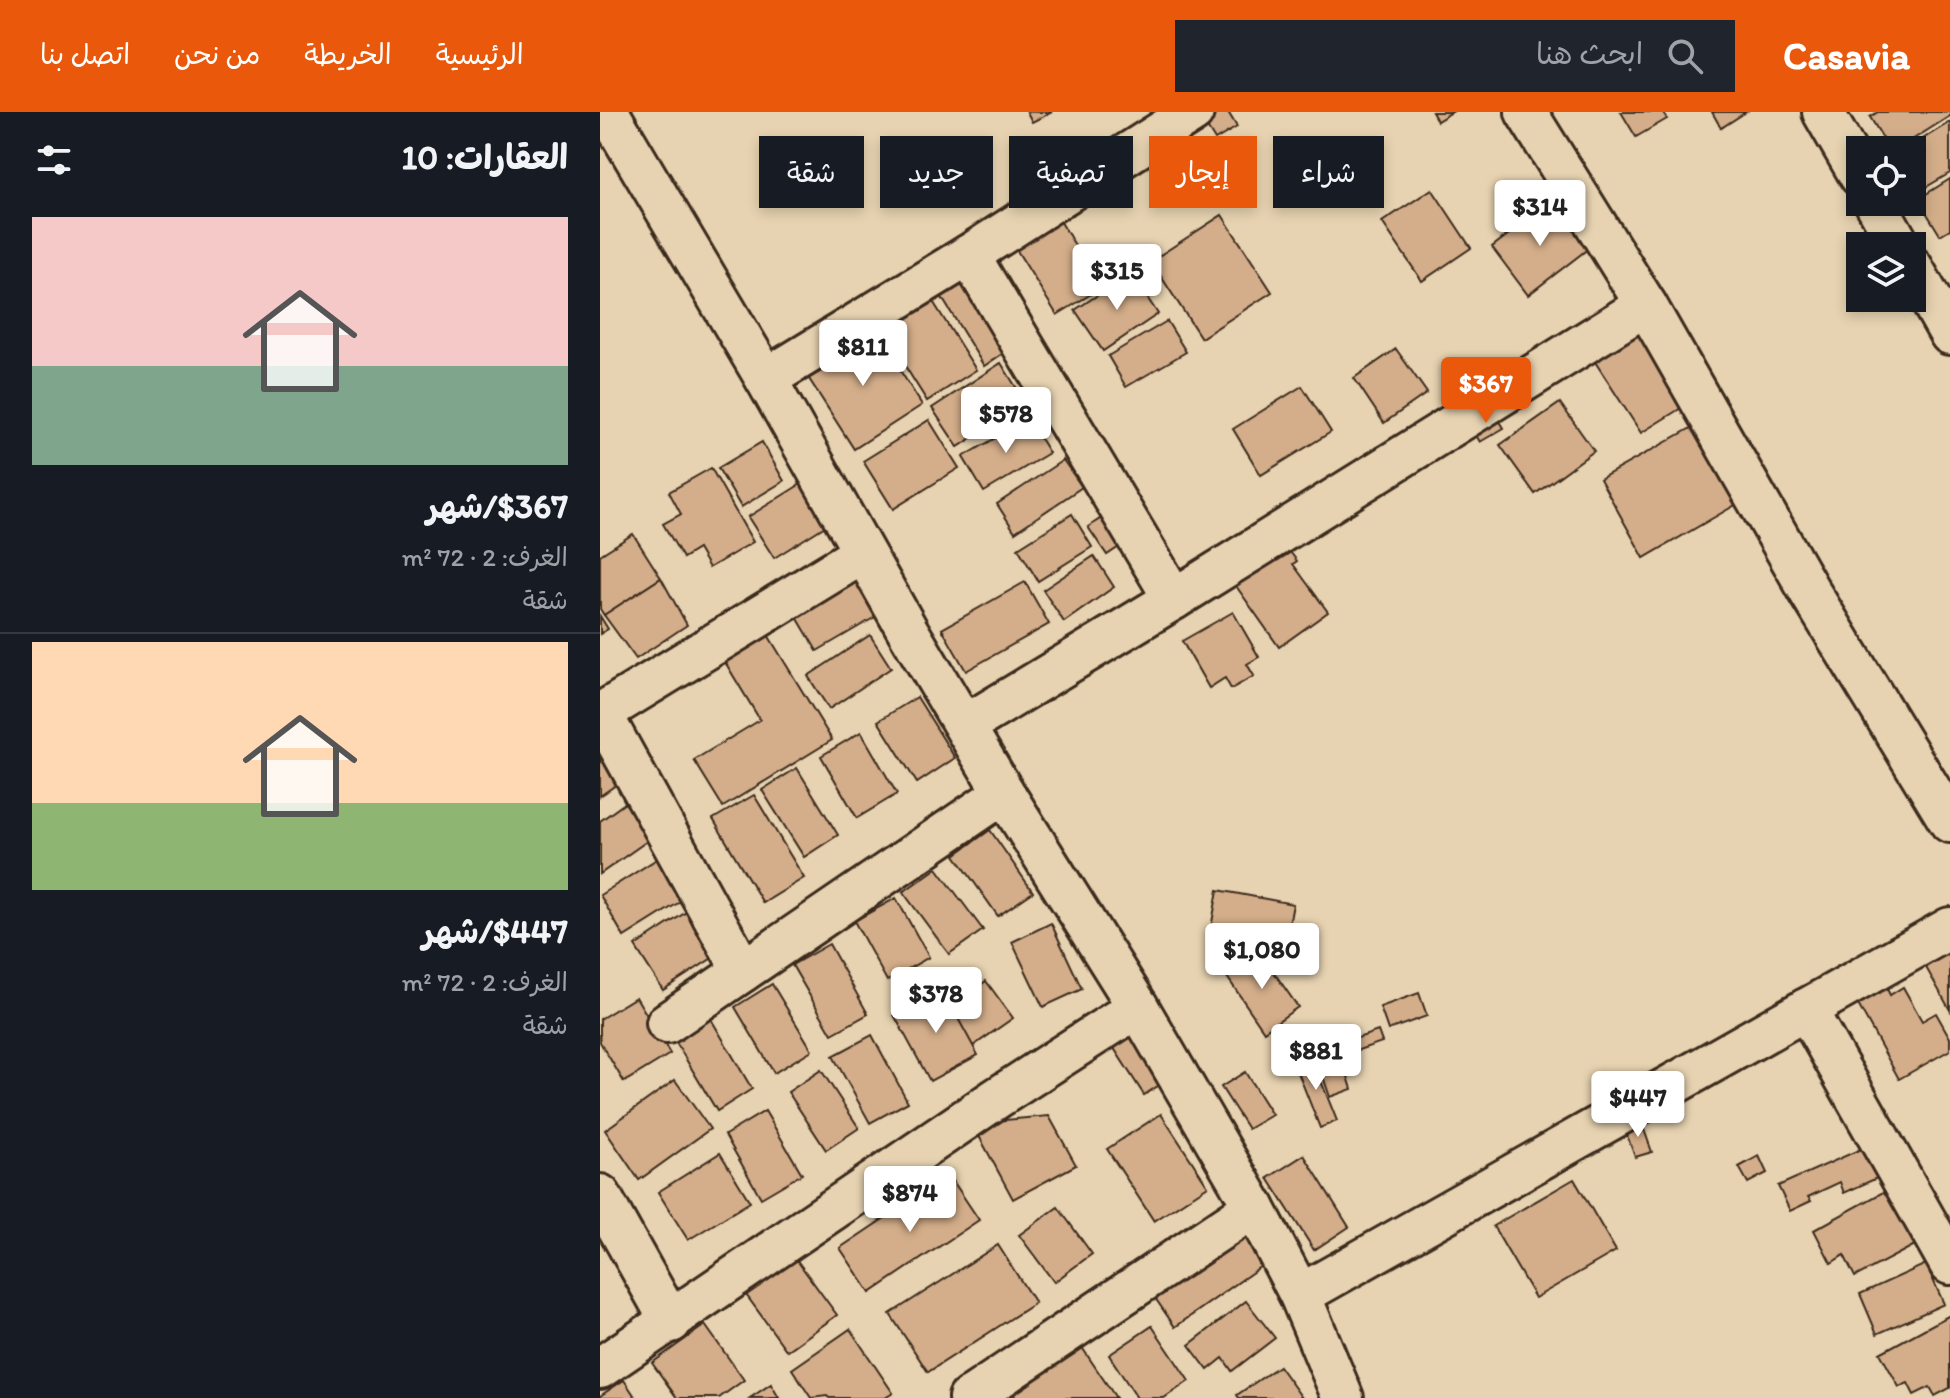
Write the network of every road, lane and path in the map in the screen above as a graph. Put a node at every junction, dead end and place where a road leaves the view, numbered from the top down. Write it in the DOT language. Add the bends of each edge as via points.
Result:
graph roads {
  1 [pos="608,112"];
  2 [pos="1526,112"];
  3 [pos="1823,112"];
  4 [pos="1173,117"];
  5 [pos="1846,152"];
  6 [pos="969,255"];
  7 [pos="1926,292"];
  8 [pos="1646,305"];
  9 [pos="1950,334"];
  10 [pos="766,379"];
  11 [pos="863,553"];
  12 [pos="1174,599"];
  13 [pos="601,714"];
  14 [pos="966,725"];
  15 [pos="1004,793"];
  16 [pos="1950,822"];
  17 [pos="1950,928"];
  18 [pos="743,971"];
  19 [pos="1138,1007"];
  20 [pos="1806,1009"];
  21 [pos="667,1023"];
  22 [pos="600,1195"];
  23 [pos="1254,1207"];
  24 [pos="1950,1264"];
  25 [pos="1300,1295"];
  26 [pos="671,1322"];
  27 [pos="600,1368"];
  28 [pos="969,1398"];
  29 [pos="1343,1398"];
  1 -- 10 [label="street"];
  2 -- 8 [label="street"];
  3 -- 5 [label="street"];
  4 -- 6 [label="street"];
  6 -- 10 [label="street"];
  6 -- 12 [label="street"];
  7 -- 9 [label="street"];
  8 -- 12 [label="street"];
  8 -- 16 [label="street" via="1811,594"];
  10 -- 11 [label="street"];
  11 -- 13 [label="street"];
  11 -- 14 [label="street"];
  12 -- 14 [label="street"];
  13 -- 18 [label="street"];
  14 -- 15 [label="street"];
  15 -- 18 [label="street"];
  15 -- 19 [label="street"];
  17 -- 20 [label="street"];
  18 -- 21 [label="street"];
  19 -- 23 [label="street"];
  19 -- 26 [label="street"];
  20 -- 24 [label="street"];
  20 -- 25 [label="street"];
  22 -- 26 [label="street"];
  23 -- 25 [label="street"];
  23 -- 28 [label="street"];
  25 -- 29 [label="street"];
  26 -- 27 [label="street"];
}
